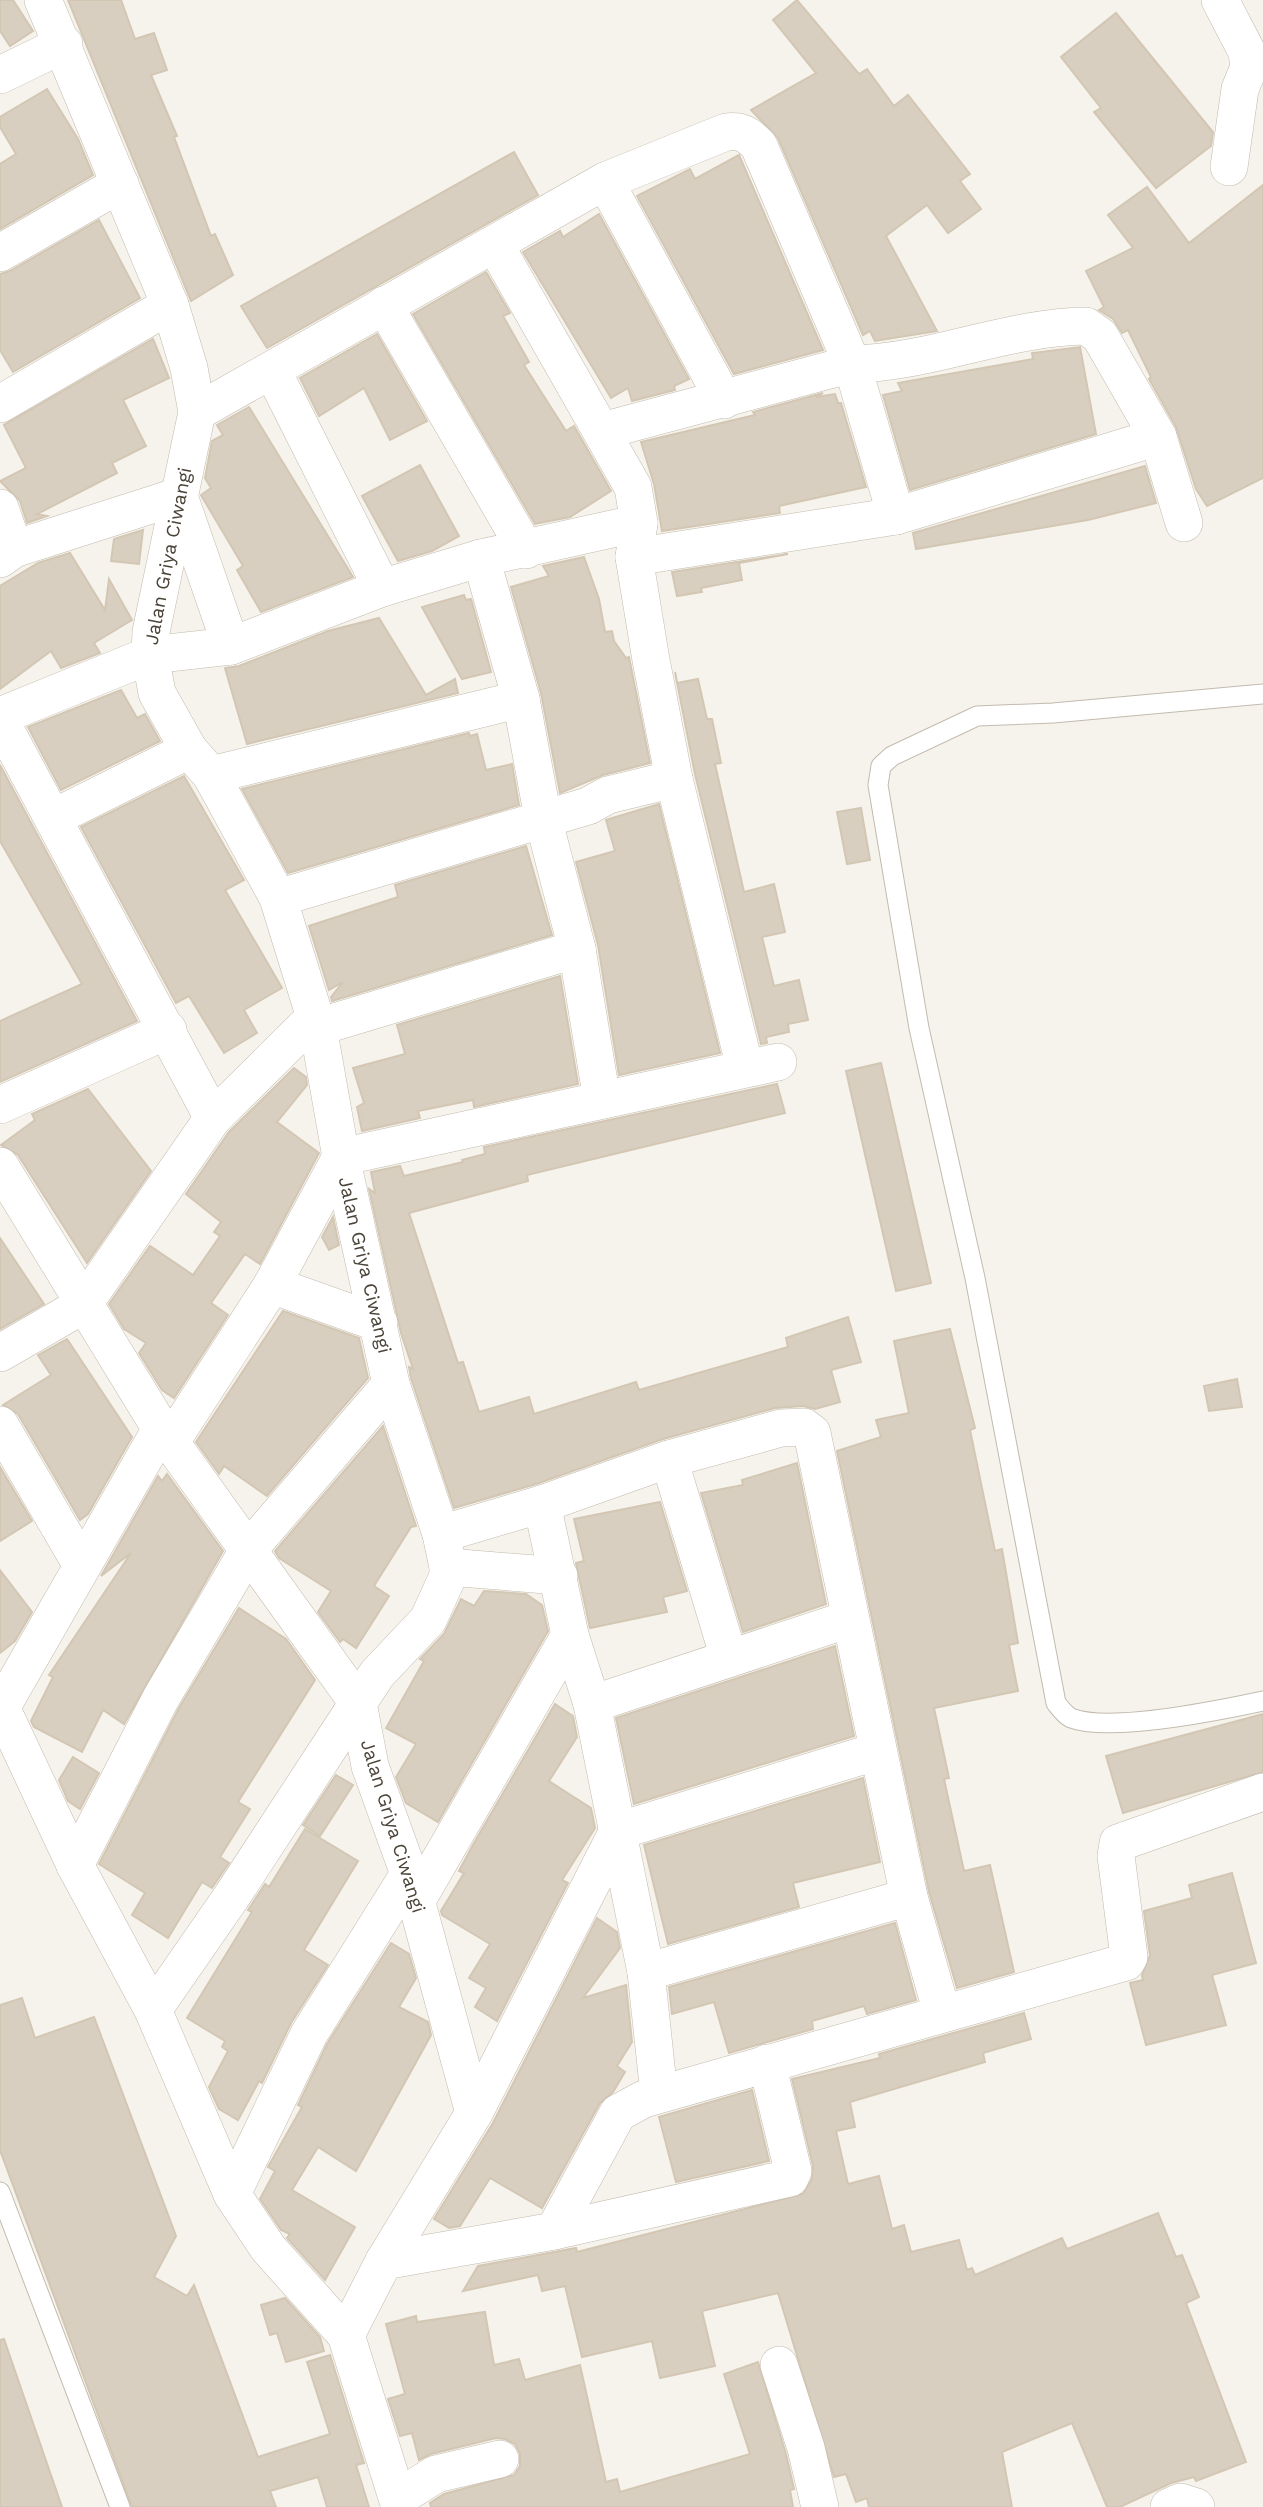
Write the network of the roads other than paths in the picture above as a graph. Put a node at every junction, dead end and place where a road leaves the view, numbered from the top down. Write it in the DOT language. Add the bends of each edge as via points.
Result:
graph roads {
  1 [pos="44,0"];
  2 [pos="1220,0"];
  3 [pos="64,44"];
  4 [pos="0,75"];
  5 [pos="1229,167"];
  6 [pos="605,181"];
  7 [pos="120,184"];
  8 [pos="495,245"];
  9 [pos="0,253"];
  10 [pos="170,305"];
  11 [pos="384,305"];
  12 [pos="852,364"];
  13 [pos="273,372"];
  14 [pos="724,400"];
  15 [pos="0,404"];
  16 [pos="197,412"];
  17 [pos="602,431"];
  18 [pos="1158,437"];
  19 [pos="179,496"];
  20 [pos="0,508"];
  21 [pos="896,516"];
  22 [pos="1184,523"];
  23 [pos="637,540"];
  24 [pos="526,550"];
  25 [pos="7,554"];
  26 [pos="481,558"];
  27 [pos="383,588"];
  28 [pos="231,646"];
  29 [pos="150,655"];
  30 [pos="1263,694"];
  31 [pos="522,699"];
  32 [pos="0,718"];
  33 [pos="200,762"];
  34 [pos="674,779"];
  35 [pos="53,818"];
  36 [pos="543,818"];
  37 [pos="278,898"];
  38 [pos="577,949"];
  39 [pos="317,1022"];
  40 [pos="168,1030"];
  41 [pos="602,1100"];
  42 [pos="0,1105"];
  43 [pos="213,1118"];
  44 [pos="341,1157"];
  45 [pos="0,1166"];
  46 [pos="272,1285"];
  47 [pos="83,1305"];
  48 [pos="379,1323"];
  49 [pos="0,1353"];
  50 [pos="391,1384"];
  51 [pos="0,1425"];
  52 [pos="166,1436"];
  53 [pos="669,1459"];
  54 [pos="542,1504"];
  55 [pos="249,1549"];
  56 [pos="444,1550"];
  57 [pos="81,1564"];
  58 [pos="559,1576"];
  59 [pos="849,1619"];
  60 [pos="570,1635"];
  61 [pos="729,1658"];
  62 [pos="1263,1701"];
  63 [pos="358,1703"];
  64 [pos="592,1704"];
  65 [pos="1,1706"];
  66 [pos="878,1751"];
  67 [pos="1263,1792"];
  68 [pos="618,1831"];
  69 [pos="75,1865"];
  70 [pos="413,1887"];
  71 [pos="909,1897"];
  72 [pos="646,1972"];
  73 [pos="153,2010"];
  74 [pos="942,2013"];
  75 [pos="767,2063"];
  76 [pos="659,2094"];
  77 [pos="474,2113"];
  78 [pos="0,2192"];
  79 [pos="232,2194"];
  80 [pos="554,2231"];
  81 [pos="384,2261"];
  82 [pos="346,2335"];
  83 [pos="779,2365"];
  84 [pos="500,2459"];
  85 [pos="399,2503"];
  86 [pos="120,2507"];
  87 [pos="820,2507"];
  88 [pos="1169,2507"];
  89 [pos="1196,2507"];
  1 -- 3 [label="street, Jalan Griya Ciwangi"];
  2 -- 5 [label="street" via="1247,52 1249,67 1240,89"];
  3 -- 4 [label="street"];
  3 -- 7 [label="street, Jalan Griya Ciwangi"];
  6 -- 8 [label="street"];
  6 -- 12 [label="street" via="726,132 749,136 759,146"];
  6 -- 14 [label="street"];
  7 -- 9 [label="street"];
  7 -- 10 [label="street, Jalan Griya Ciwangi"];
  8 -- 11 [label="street"];
  8 -- 17 [label="street"];
  10 -- 15 [label="street"];
  10 -- 16 [label="street, Jalan Griya Ciwangi"];
  11 -- 13 [label="street"];
  11 -- 24 [label="street"];
  12 -- 14 [label="street"];
  12 -- 18 [label="street" via="889,363 972,343 1086,326 1100,336"];
  12 -- 21 [label="street"];
  13 -- 16 [label="street"];
  13 -- 27 [label="street"];
  14 -- 17 [label="street"];
  16 -- 19 [label="street, Jalan Griya Ciwangi"];
  17 -- 23 [label="street" via="633,487"];
  18 -- 21 [label="street"];
  18 -- 22 [label="street"];
  19 -- 25 [label="street"];
  19 -- 28 [label="street"];
  19 -- 29 [label="street, Jalan Griya Ciwangi" via="155,604"];
  20 -- 25 [label="street"];
  21 -- 23 [label="street"];
  23 -- 24 [label="street"];
  23 -- 34 [label="street"];
  24 -- 26 [label="street"];
  26 -- 27 [label="street"];
  26 -- 31 [label="street"];
  27 -- 28 [label="street"];
  28 -- 29 [label="street"];
  29 -- 32 [label="street"];
  29 -- 33 [label="street, Jalan Griya Ciwangi" via="157,693"];
  30 -- 62 [label="lane" via="977,716 892,756 881,766 878,785 919,1028 975,1278 1056,1703 1068,1717 1090,1723 1196,1716"];
  31 -- 33 [label="street"];
  31 -- 36 [label="street"];
  32 -- 35 [label="street"];
  33 -- 35 [label="street"];
  33 -- 37 [label="street, Jalan Griya Ciwangi"];
  34 -- 36 [label="street"];
  34 -- 41 [label="street" via="762,1065"];
  35 -- 40 [label="street"];
  36 -- 37 [label="street"];
  36 -- 38 [label="street"];
  37 -- 39 [label="street, Jalan Griya Ciwangi"];
  38 -- 39 [label="street"];
  38 -- 41 [label="street"];
  39 -- 43 [label="street"];
  39 -- 44 [label="street, Jalan Griya Ciwangi"];
  40 -- 42 [label="street"];
  40 -- 43 [label="street"];
  41 -- 44 [label="street"];
  43 -- 47 [label="street"];
  44 -- 46 [label="street"];
  44 -- 48 [label="street, Jalan Griya Ciwangi"];
  45 -- 47 [label="street"];
  46 -- 48 [label="street"];
  46 -- 52 [label="street"];
  47 -- 49 [label="street"];
  47 -- 52 [label="street"];
  48 -- 50 [label="street, Jalan Griya Ciwangi"];
  50 -- 55 [label="street"];
  50 -- 56 [label="street, Jalan Griya Ciwangi"];
  51 -- 57 [label="street"];
  52 -- 55 [label="street"];
  52 -- 57 [label="street"];
  53 -- 54 [label="street"];
  53 -- 59 [label="street" via="781,1427 804,1427 812,1433"];
  53 -- 61 [label="street"];
  54 -- 56 [label="street"];
  54 -- 58 [label="street"];
  55 -- 63 [label="street"];
  55 -- 69 [label="street" via="161,1698"];
  56 -- 58 [label="street"];
  56 -- 63 [label="street" via="448,1576 428,1620 377,1674"];
  57 -- 65 [label="street"];
  58 -- 60 [label="street"];
  59 -- 61 [label="street"];
  59 -- 66 [label="street"];
  60 -- 64 [label="street"];
  60 -- 70 [label="street"];
  61 -- 64 [label="street"];
  63 -- 70 [label="street, Jalan Griya Ciwangi" via="370,1766"];
  63 -- 73 [label="street"];
  64 -- 68 [label="street"];
  65 -- 69 [label="street"];
  66 -- 68 [label="street"];
  66 -- 71 [label="street"];
  67 -- 74 [label="street" via="1118,1843 1115,1856 1129,1957 1126,1962"];
  68 -- 72 [label="street"];
  68 -- 77 [label="street"];
  69 -- 73 [label="street"];
  70 -- 77 [label="street, Jalan Griya Ciwangi"];
  70 -- 79 [label="street" via="309,2034"];
  71 -- 72 [label="street"];
  71 -- 74 [label="street"];
  72 -- 76 [label="street"];
  73 -- 79 [label="street"];
  74 -- 75 [label="street"];
  75 -- 76 [label="street"];
  75 -- 80 [label="street" via="793,2171 790,2178"];
  76 -- 80 [label="street" via="618,2113"];
  77 -- 81 [label="street"];
  78 -- 86 [label="lane"];
  79 -- 82 [label="street" via="268,2248"];
  80 -- 81 [label="street"];
  81 -- 82 [label="street"];
  82 -- 85 [label="street"];
  83 -- 87 [label="street"];
  84 -- 85 [label="street" via="436,2474"];
  88 -- 89 [label="street" via="1180,2502"];
}
